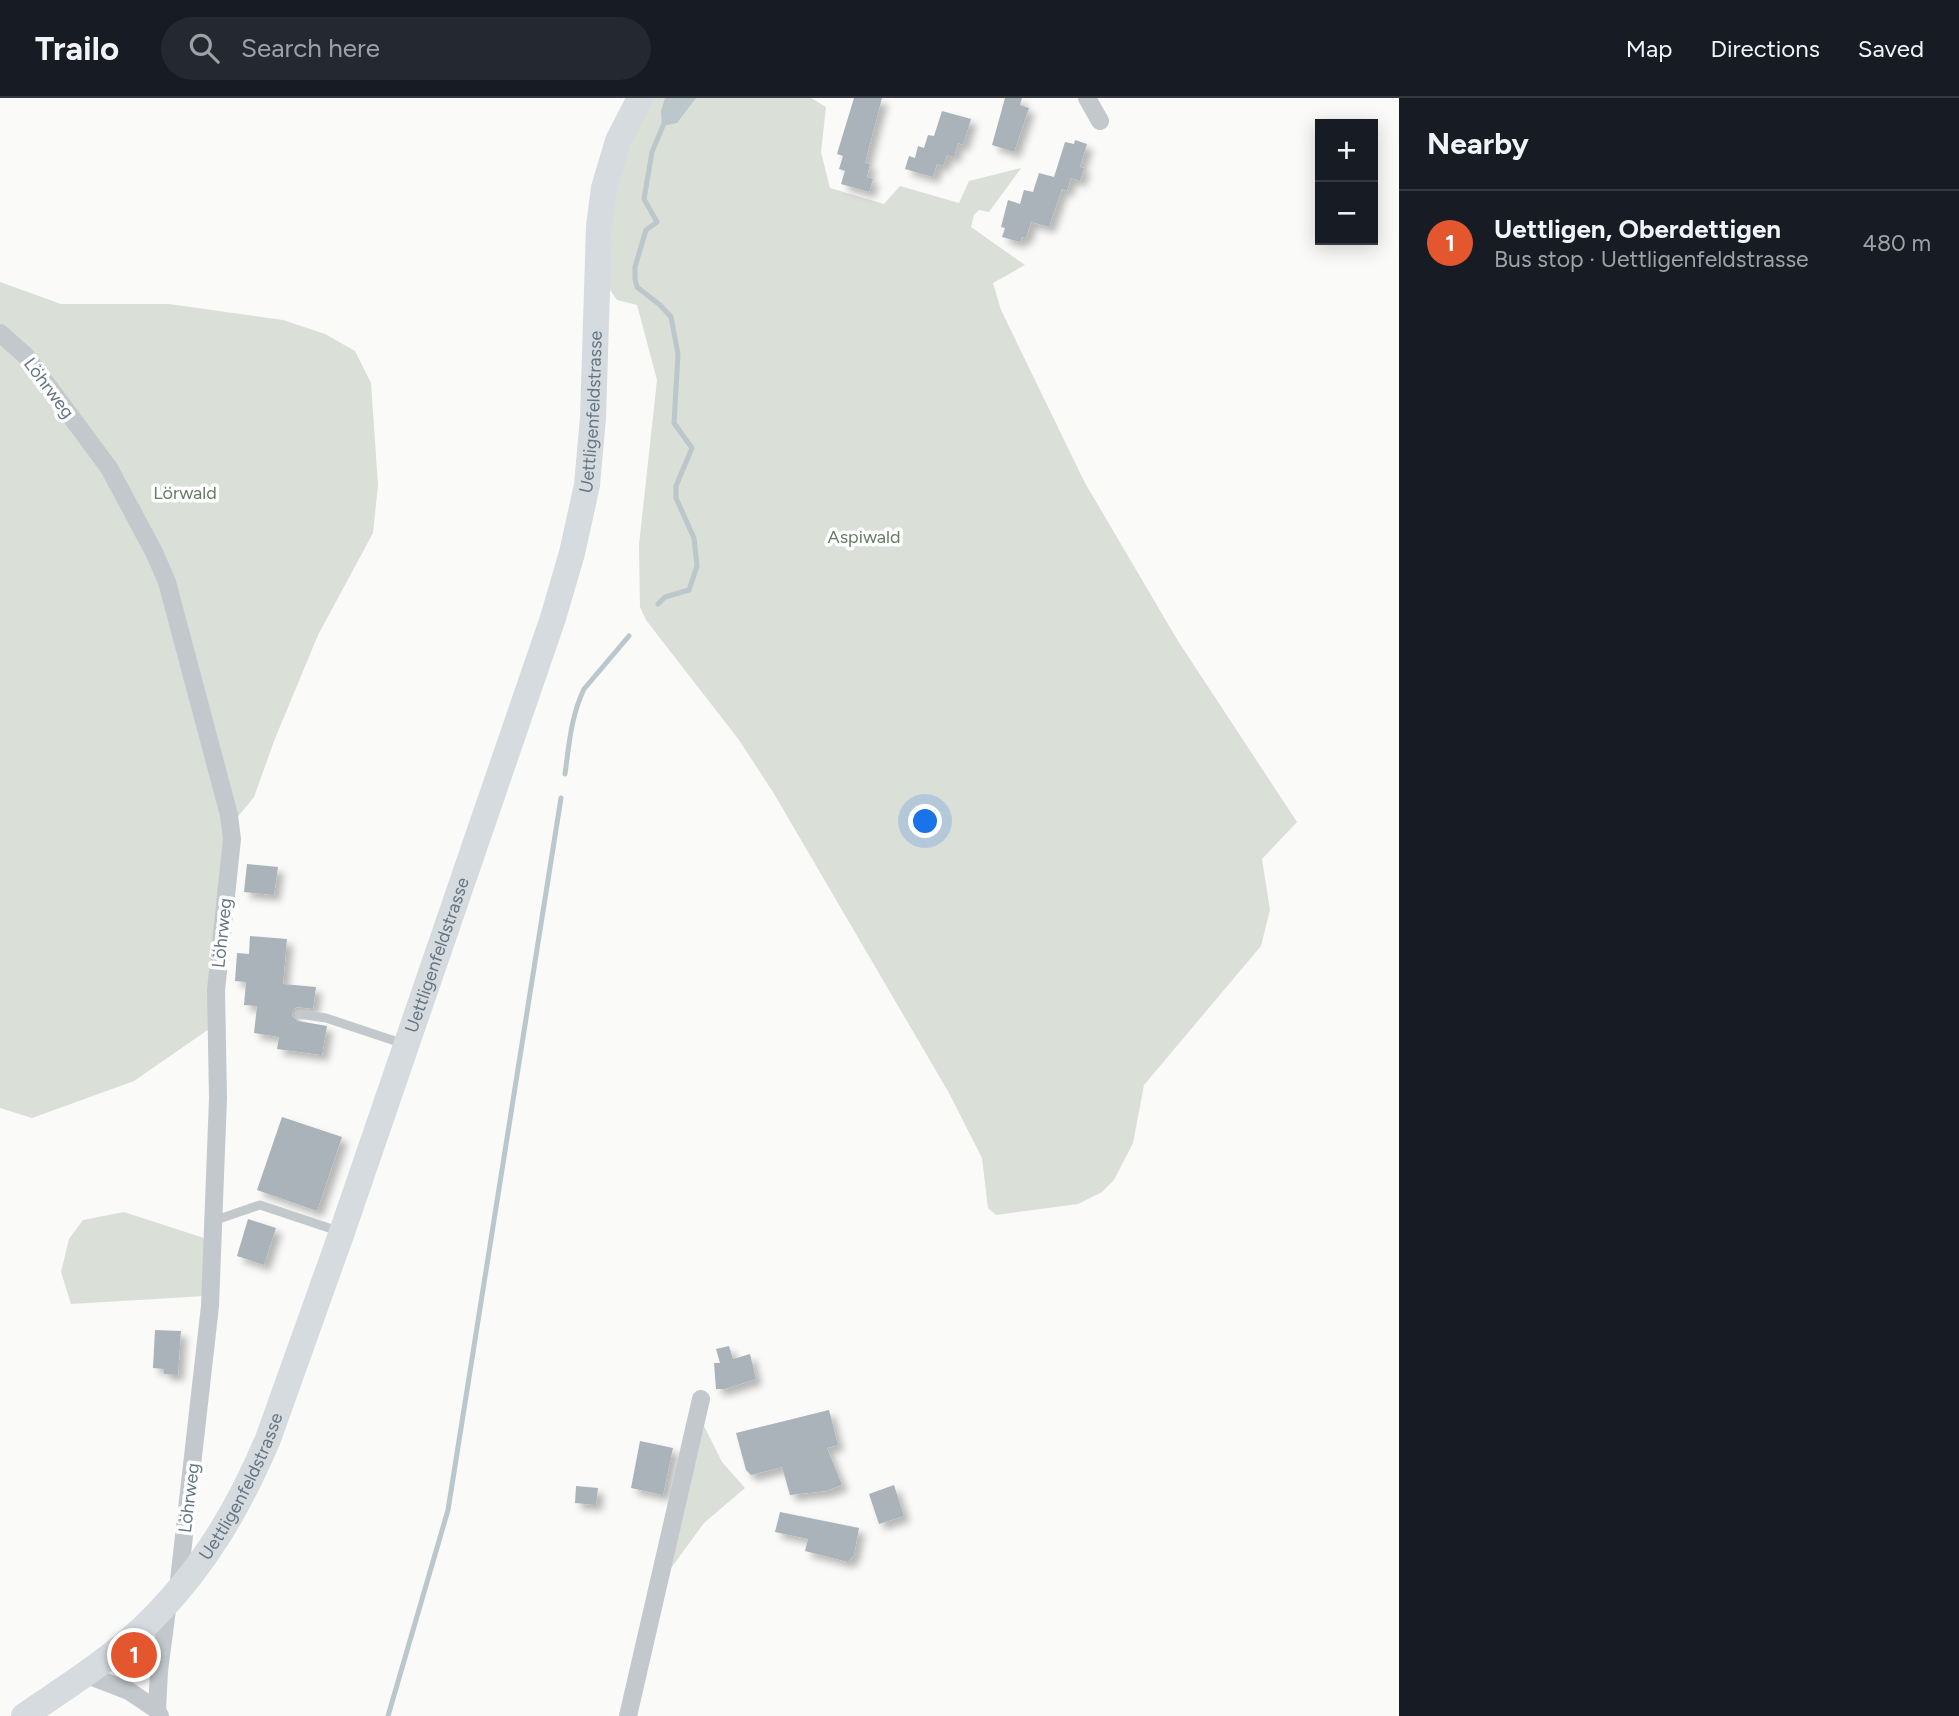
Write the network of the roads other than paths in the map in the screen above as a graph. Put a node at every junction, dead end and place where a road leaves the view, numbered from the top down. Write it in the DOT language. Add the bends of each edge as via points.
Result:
graph roads {
  1 [pos="640,98"];
  2 [pos="1087,98"];
  3 [pos="1101,121"];
  4 [pos="0,333"];
  5 [pos="299,1014"];
  6 [pos="407,1045"];
  7 [pos="213,1221"];
  8 [pos="342,1232"];
  9 [pos="701,1399"];
  10 [pos="173,1597"];
  11 [pos="85,1674"];
  12 [pos="158,1713"];
  13 [pos="24,1716"];
  14 [pos="628,1716"];
  1 -- 6 [label="main road, Uettligenfeldstrasse" via="618,141 604,188 591,447 572,554"];
  2 -- 3 [label="street"];
  4 -- 7 [label="street, Löhrweg" via="26,356 109,468 154,552 167,582 229,815 232,839 216,990"];
  5 -- 6 [label="lane" via="326,1018"];
  6 -- 8 [label="main road, Uettligenfeldstrasse"];
  7 -- 8 [label="lane" via="260,1205"];
  7 -- 10 [label="street, Löhrweg" via="210,1306"];
  8 -- 10 [label="main road, Uettligenfeldstrasse" via="246,1491 217,1540"];
  9 -- 14 [label="street"];
  10 -- 11 [label="main road, Uettligenfeldstrasse"];
  10 -- 12 [label="street, Löhrweg" via="159,1671"];
  11 -- 12 [label="street" via="129,1690"];
  11 -- 13 [label="main road, Uettligenfeldstrasse"];
}
